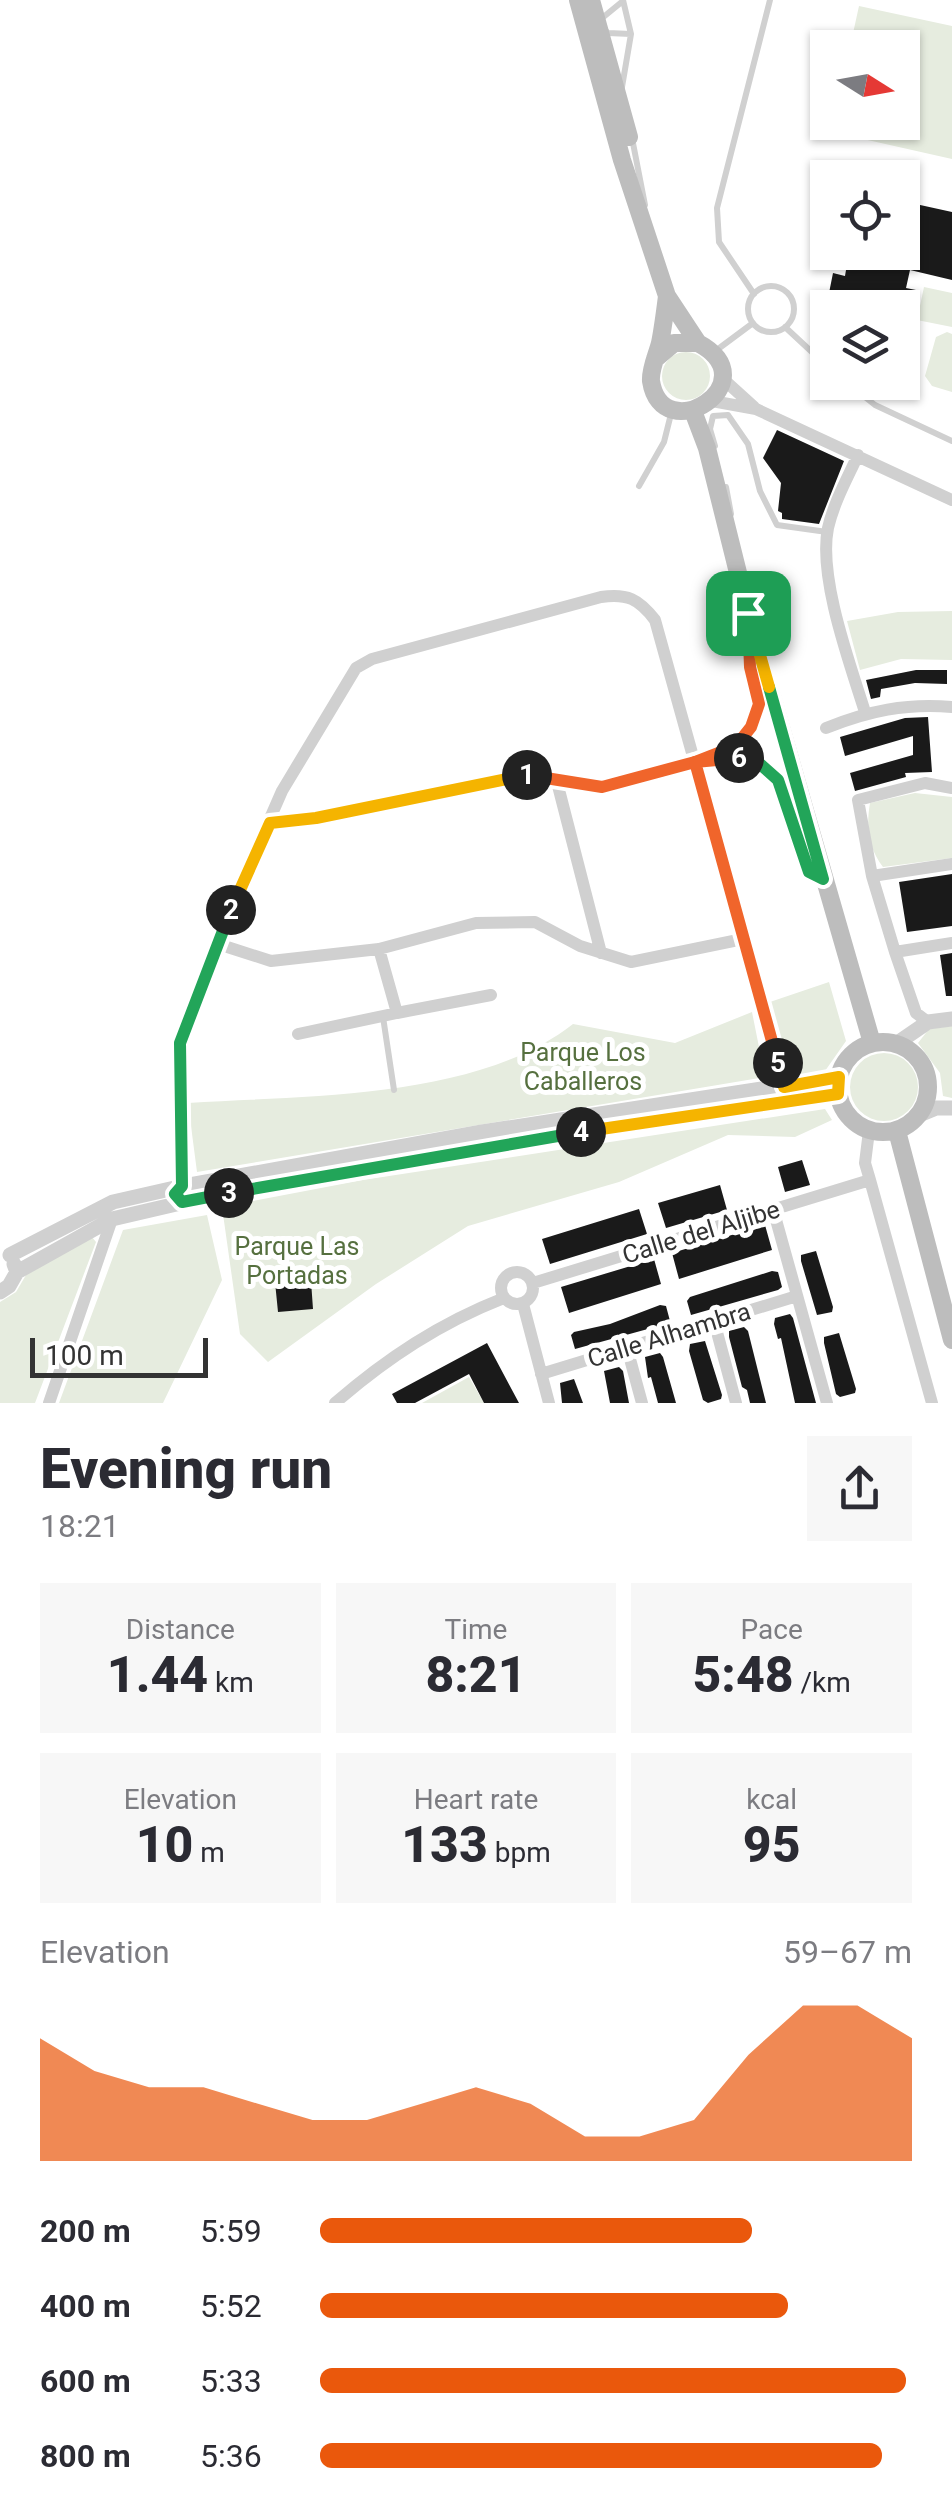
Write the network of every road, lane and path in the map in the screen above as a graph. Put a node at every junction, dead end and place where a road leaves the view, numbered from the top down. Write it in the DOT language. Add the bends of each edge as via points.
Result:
graph roads {
  1 [pos="584,0"];
  2 [pos="623,0"];
  3 [pos="770,0"];
  4 [pos="598,25"];
  5 [pos="632,34"];
  6 [pos="604,93"];
  7 [pos="647,230"];
  8 [pos="655,255"];
  9 [pos="754,294"];
  10 [pos="666,296"];
  11 [pos="753,323"];
  12 [pos="786,327"];
  13 [pos="705,348"];
  14 [pos="810,350"];
  15 [pos="655,359"];
  16 [pos="722,378"];
  17 [pos="712,400"];
  18 [pos="869,400"];
  19 [pos="673,409"];
  20 [pos="756,409"];
  21 [pos="693,411"];
  22 [pos="952,442"];
  23 [pos="858,455"];
  24 [pos="639,486"];
  25 [pos="952,500"];
  26 [pos="827,532"];
  27 [pos="743,589"];
  28 [pos="748,613"];
  29 [pos="952,707"];
  30 [pos="865,712"];
  31 [pos="826,728"];
  32 [pos="695,762"];
  33 [pos="557,782"];
  34 [pos="952,788"];
  35 [pos="270,823"];
  36 [pos="952,864"];
  37 [pos="872,876"];
  38 [pos="823,879"];
  39 [pos="594,926"];
  40 [pos="744,939"];
  41 [pos="575,943"];
  42 [pos="952,943"];
  43 [pos="218,944"];
  44 [pos="379,949"];
  45 [pos="601,952"];
  46 [pos="895,952"];
  47 [pos="491,995"];
  48 [pos="390,1014"];
  49 [pos="952,1019"];
  50 [pos="928,1022"];
  51 [pos="298,1034"];
  52 [pos="872,1043"];
  53 [pos="896,1044"];
  54 [pos="839,1085"];
  55 [pos="784,1087"];
  56 [pos="394,1090"];
  57 [pos="952,1108"];
  58 [pos="920,1115"];
  59 [pos="869,1130"];
  60 [pos="897,1131"];
  61 [pos="870,1180"];
  62 [pos="183,1192"];
  63 [pos="773,1210"];
  64 [pos="112,1218"];
  65 [pos="5,1256"];
  66 [pos="18,1272"];
  67 [pos="534,1283"];
  68 [pos="0,1292"];
  69 [pos="798,1296"];
  70 [pos="504,1298"];
  71 [pos="523,1304"];
  72 [pos="714,1321"];
  73 [pos="952,1340"];
  74 [pos="627,1348"];
  75 [pos="541,1374"];
  76 [pos="49,1403"];
  77 [pos="335,1403"];
  78 [pos="549,1403"];
  79 [pos="642,1403"];
  80 [pos="736,1403"];
  81 [pos="827,1403"];
  82 [pos="932,1403"];
  1 -- 4 [label="main road"];
  1 -- 6 [label="main road"];
  2 -- 4 [label="lane"];
  2 -- 5 [label="lane"];
  3 -- 9 [label="lane" via="717,208 719,242"];
  4 -- 5 [label="lane"];
  4 -- 6 [label="lane"];
  4 -- 7 [label="main road" via="634,154"];
  5 -- 8 [label="lane" via="621,84"];
  6 -- 7 [label="main road"];
  7 -- 8 [label="main road"];
  8 -- 10 [label="main road"];
  9 -- 11 [label="lane" via="748,310"];
  9 -- 12 [label="lane" via="772,286 787,292 794,314"];
  10 -- 13 [label="main road"];
  10 -- 15 [label="main road"];
  11 -- 12 [label="lane" via="765,332"];
  11 -- 13 [label="lane"];
  12 -- 14 [label="lane"];
  13 -- 15 [label="main road" via="674,343"];
  13 -- 16 [label="main road"];
  15 -- 19 [label="main road" via="655,394"];
  16 -- 17 [label="main road"];
  16 -- 20 [label="street"];
  17 -- 20 [label="street"];
  17 -- 21 [label="main road"];
  18 -- 22 [label="lane"];
  19 -- 21 [label="main road"];
  19 -- 24 [label="lane" via="664,442"];
  20 -- 23 [label="street"];
  21 -- 27 [label="main road"];
  23 -- 25 [label="street"];
  23 -- 26 [label="street"];
  26 -- 27 [label="lane" via="778,525 760,491 748,444 728,415 713,416 710,428"];
  26 -- 30 [label="street" via="834,600"];
  27 -- 28 [label="main road"];
  28 -- 32 [label="street" via="759,704 751,727 736,746"];
  28 -- 38 [label="main road"];
  29 -- 30 [label="street" via="913,704"];
  30 -- 31 [label="street"];
  32 -- 33 [label="street" via="602,787"];
  32 -- 35 [label="street" via="655,620 644,605 617,595 356,668 298,762"];
  32 -- 38 [label="street" via="739,758 760,764 778,780 809,872"];
  32 -- 40 [label="street"];
  33 -- 35 [label="street" via="528,774"];
  33 -- 39 [label="street"];
  34 -- 37 [label="street" via="925,783 858,800"];
  35 -- 43 [label="street"];
  36 -- 37 [label="street"];
  37 -- 46 [label="street"];
  38 -- 52 [label="main road"];
  39 -- 41 [label="street"];
  39 -- 45 [label="street"];
  40 -- 45 [label="street" via="631,962"];
  40 -- 55 [label="street"];
  41 -- 44 [label="street" via="536,922 476,922"];
  41 -- 45 [label="street"];
  42 -- 46 [label="street"];
  43 -- 44 [label="street" via="271,962"];
  43 -- 62 [label="street" via="180,1043"];
  44 -- 48 [label="street"];
  46 -- 50 [label="street" via="916,1014"];
  47 -- 48 [label="street"];
  48 -- 51 [label="street"];
  48 -- 56 [label="lane"];
  49 -- 50 [label="street"];
  50 -- 53 [label="street"];
  52 -- 53 [label="main road"];
  52 -- 54 [label="main road" via="851,1056"];
  53 -- 58 [label="main road" via="910,1050 927,1073"];
  54 -- 55 [label="street"];
  54 -- 59 [label="main road" via="848,1116"];
  54 -- 62 [label="street"];
  55 -- 62 [label="street" via="482,1132"];
  57 -- 58 [label="street"];
  58 -- 60 [label="main road"];
  59 -- 60 [label="main road"];
  59 -- 61 [label="street"];
  60 -- 73 [label="main road"];
  61 -- 63 [label="street, Calle del Aljibe"];
  61 -- 82 [label="street"];
  62 -- 64 [label="street"];
  62 -- 65 [label="street" via="112,1202"];
  63 -- 67 [label="street, Calle del Aljibe"];
  63 -- 69 [label="street"];
  64 -- 66 [label="street"];
  64 -- 76 [label="street"];
  65 -- 66 [label="street"];
  66 -- 68 [label="street"];
  67 -- 70 [label="street" via="521,1272 508,1274"];
  67 -- 71 [label="street"];
  69 -- 72 [label="street, Calle Alhambra"];
  69 -- 81 [label="street"];
  70 -- 71 [label="street"];
  70 -- 77 [label="street" via="409,1345"];
  71 -- 75 [label="street"];
  72 -- 74 [label="street, Calle Alhambra"];
  72 -- 80 [label="street"];
  74 -- 75 [label="street, Calle Alhambra"];
  74 -- 79 [label="street"];
  75 -- 78 [label="street"];
}
